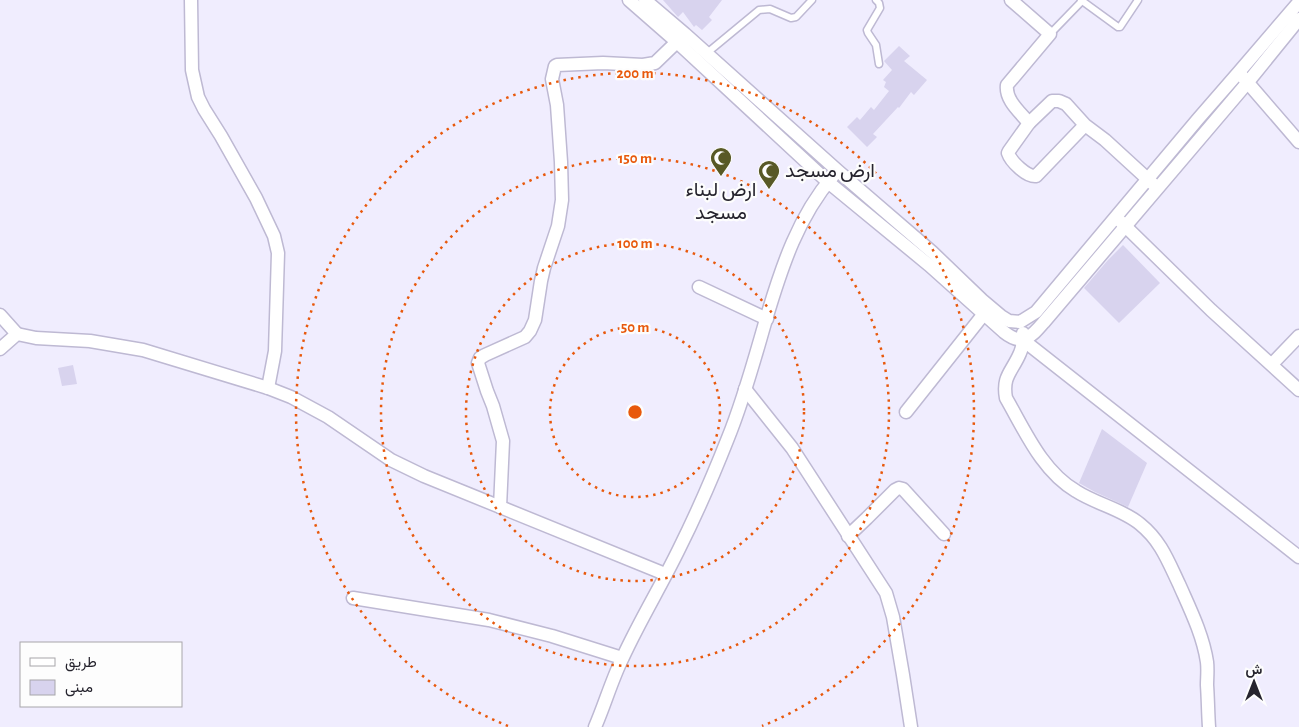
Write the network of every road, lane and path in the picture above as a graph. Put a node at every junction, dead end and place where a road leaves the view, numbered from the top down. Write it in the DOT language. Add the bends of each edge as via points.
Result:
graph roads {
  1 [pos="191,0"];
  2 [pos="629,0"];
  3 [pos="645,0"];
  4 [pos="812,0"];
  5 [pos="876,0"];
  6 [pos="1011,0"];
  7 [pos="1081,0"];
  8 [pos="1138,0"];
  9 [pos="1283,0"];
  10 [pos="1298,10"];
  11 [pos="1050,34"];
  12 [pos="681,38"];
  13 [pos="707,53"];
  14 [pos="879,64"];
  15 [pos="1244,77"];
  16 [pos="1029,123"];
  17 [pos="1085,125"];
  18 [pos="1299,142"];
  19 [pos="838,171"];
  20 [pos="828,182"];
  21 [pos="1152,183"];
  22 [pos="1121,222"];
  23 [pos="699,287"];
  24 [pos="983,314"];
  25 [pos="0,315"];
  26 [pos="767,319"];
  27 [pos="1022,322"];
  28 [pos="17,334"];
  29 [pos="1299,336"];
  30 [pos="1023,340"];
  31 [pos="0,349"];
  32 [pos="1272,364"];
  33 [pos="268,388"];
  34 [pos="746,388"];
  35 [pos="1299,390"];
  36 [pos="906,412"];
  37 [pos="500,507"];
  38 [pos="944,534"];
  39 [pos="848,536"];
  40 [pos="1299,557"];
  41 [pos="665,574"];
  42 [pos="353,598"];
  43 [pos="622,658"];
  44 [pos="595,727"];
  45 [pos="911,727"];
  46 [pos="1209,727"];
  1 -- 33 [label="street" via="192,70 198,98 256,198 274,236 278,253 275,351"];
  2 -- 12 [label="street"];
  3 -- 12 [label="street"];
  4 -- 13 [label="lane" via="801,13 791,18 770,9 759,10"];
  5 -- 14 [label="lane" via="880,8 867,30 876,45"];
  6 -- 11 [label="street"];
  7 -- 8 [label="lane" via="1120,27"];
  7 -- 11 [label="lane"];
  9 -- 10 [label="street"];
  10 -- 15 [label="street"];
  11 -- 16 [label="street" via="1007,85 1010,99"];
  12 -- 13 [label="street"];
  12 -- 20 [label="street"];
  12 -- 37 [label="street" via="649,64 555,66 552,79 557,105 562,200 558,226 541,281 535,320 525,337 485,355 478,363 504,441"];
  13 -- 19 [label="street"];
  15 -- 18 [label="street"];
  15 -- 21 [label="street"];
  16 -- 17 [label="street" via="1052,101 1058,101 1066,104"];
  16 -- 17 [label="street" via="1008,153 1016,164 1034,176"];
  17 -- 21 [label="street"];
  19 -- 20 [label="street"];
  19 -- 27 [label="street" via="982,300 1009,321"];
  20 -- 24 [label="street" via="930,265"];
  20 -- 26 [label="street" via="796,233"];
  21 -- 22 [label="street"];
  22 -- 27 [label="street" via="1036,312"];
  22 -- 30 [label="street" via="1039,328"];
  22 -- 32 [label="street"];
  23 -- 26 [label="street"];
  24 -- 30 [label="street" via="1010,337"];
  24 -- 36 [label="street"];
  25 -- 28 [label="street"];
  26 -- 34 [label="street"];
  27 -- 30 [label="street"];
  28 -- 31 [label="street"];
  28 -- 33 [label="street" via="143,350"];
  29 -- 32 [label="street"];
  30 -- 40 [label="street"];
  30 -- 46 [label="street" via="1020,354 1005,384 1006,398 1038,453 1064,483 1126,515 1158,543 1169,561 1201,638 1207,663"];
  32 -- 35 [label="street"];
  33 -- 37 [label="street" via="328,417 391,460"];
  34 -- 39 [label="street" via="792,448"];
  34 -- 41 [label="street" via="696,514"];
  37 -- 41 [label="street"];
  38 -- 39 [label="street" via="904,489 899,488"];
  39 -- 45 [label="street" via="888,597"];
  41 -- 43 [label="street"];
  42 -- 43 [label="street" via="489,620"];
  43 -- 44 [label="street"];
}
